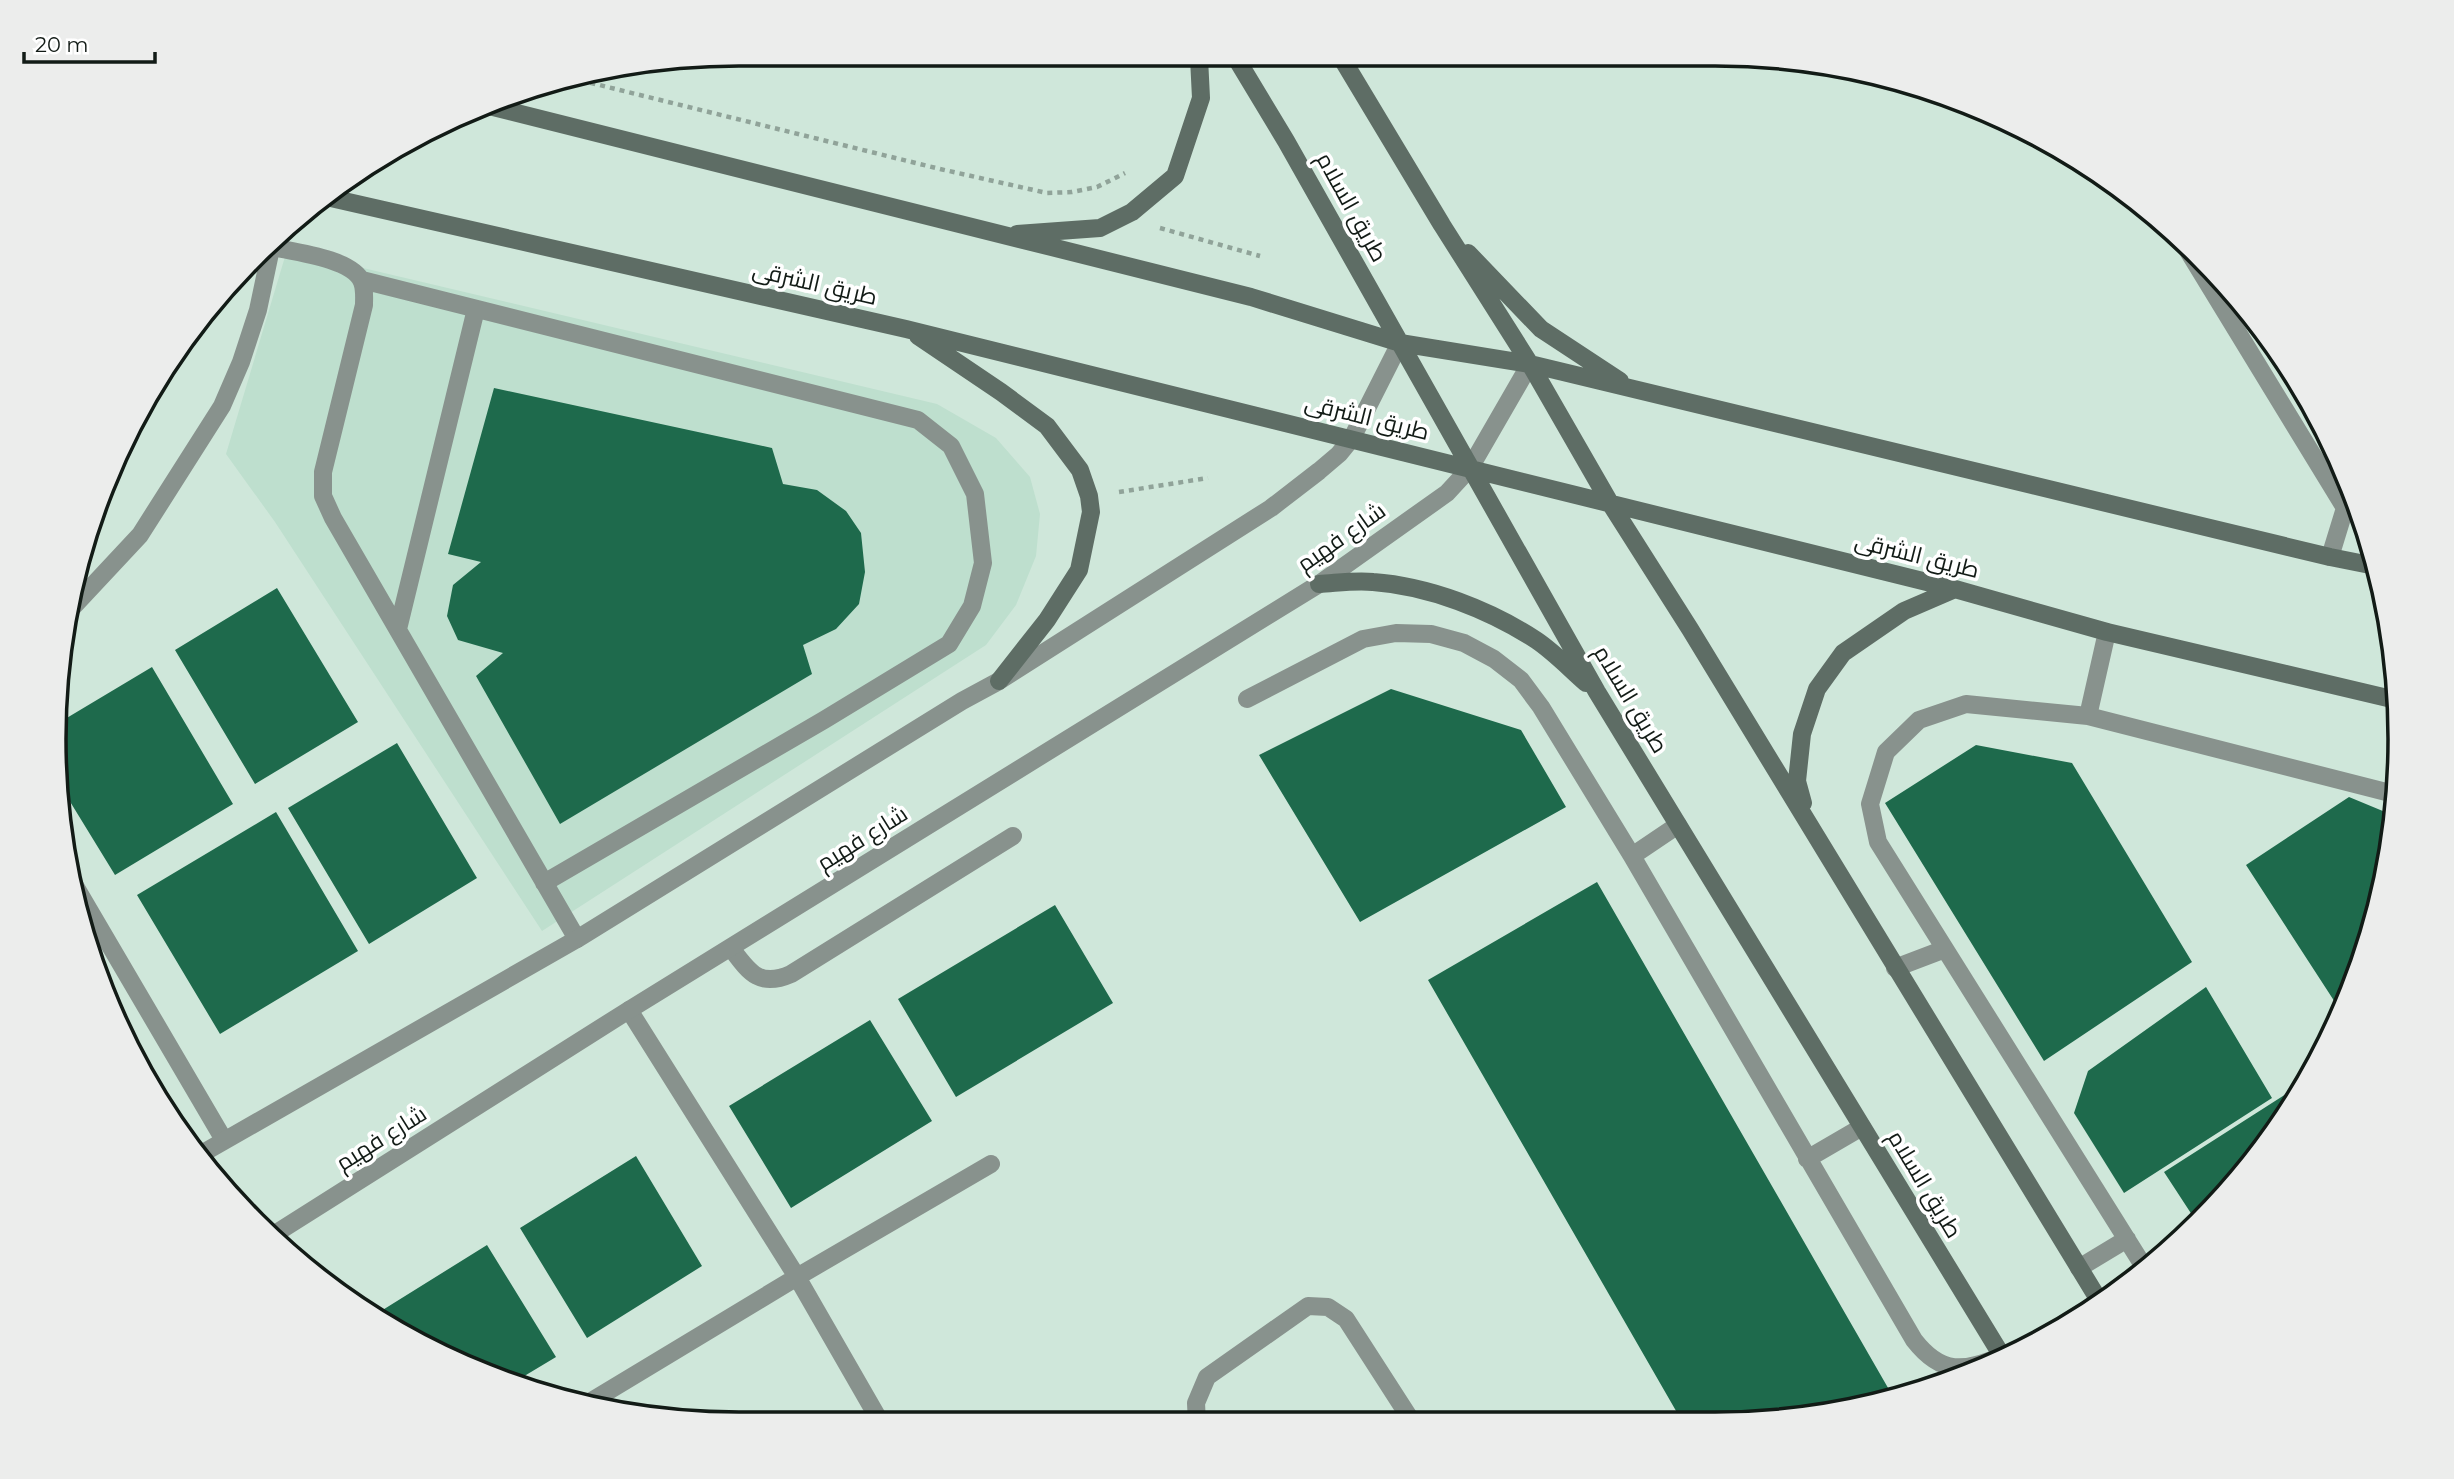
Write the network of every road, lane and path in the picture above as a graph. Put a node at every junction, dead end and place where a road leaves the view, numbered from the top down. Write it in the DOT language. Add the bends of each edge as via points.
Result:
graph roads {
  1 [pos="1200,66"];
  2 [pos="1241,66"];
  3 [pos="1346,66"];
  4 [pos="591,83"];
  5 [pos="503,110"];
  6 [pos="1134,167"];
  7 [pos="339,200"];
  8 [pos="1164,217"];
  9 [pos="1442,225"];
  10 [pos="999,235"];
  11 [pos="283,246"];
  12 [pos="1260,256"];
  13 [pos="268,260"];
  14 [pos="362,280"];
  15 [pos="2212,287"];
  16 [pos="476,309"];
  17 [pos="906,329"];
  18 [pos="1400,343"];
  19 [pos="1530,364"];
  20 [pos="1631,389"];
  21 [pos="1352,438"];
  22 [pos="1470,468"];
  23 [pos="1208,478"];
  24 [pos="2334,478"];
  25 [pos="1088,496"];
  26 [pos="1610,503"];
  27 [pos="2346,509"];
  28 [pos="2330,558"];
  29 [pos="2365,564"];
  30 [pos="1319,584"];
  31 [pos="1955,589"];
  32 [pos="81,598"];
  33 [pos="398,629"];
  34 [pos="2107,632"];
  35 [pos="999,681"];
  36 [pos="1597,692"];
  37 [pos="2386,698"];
  38 [pos="1247,699"];
  39 [pos="2088,716"];
  40 [pos="2385,792"];
  41 [pos="1678,825"];
  42 [pos="1811,830"];
  43 [pos="1013,836"];
  44 [pos="1632,856"];
  45 [pos="544,883"];
  46 [pos="87,907"];
  47 [pos="577,939"];
  48 [pos="731,948"];
  49 [pos="1945,949"];
  50 [pos="1895,968"];
  51 [pos="629,1010"];
  52 [pos="1862,1126"];
  53 [pos="225,1140"];
  54 [pos="207,1150"];
  55 [pos="1807,1159"];
  56 [pos="991,1164"];
  57 [pos="280,1230"];
  58 [pos="2127,1239"];
  59 [pos="2140,1260"];
  60 [pos="2079,1268"];
  61 [pos="797,1277"];
  62 [pos="2094,1295"];
  63 [pos="1998,1349"];
  64 [pos="1955,1368"];
  65 [pos="597,1398"];
  66 [pos="875,1412"];
  67 [pos="1196,1412"];
  68 [pos="1406,1412"];
  1 -- 10 [label="main road" via="1202,98 1174,176 1132,212 1100,228"];
  2 -- 18 [label="main road, طريق السلام"];
  3 -- 9 [label="main road"];
  4 -- 6 [label="path" via="1047,192 1097,187"];
  5 -- 10 [label="main road"];
  7 -- 17 [label="main road, طريق الشرقى"];
  8 -- 12 [label="path" via="1155,227"];
  9 -- 19 [label="main road"];
  9 -- 20 [label="main road" via="1541,328"];
  10 -- 18 [label="main road" via="1251,297"];
  11 -- 14 [label="street" via="344,265"];
  13 -- 32 [label="street" via="258,310 222,406 140,535"];
  14 -- 16 [label="street"];
  14 -- 33 [label="street" via="364,304 323,472 323,496"];
  15 -- 24 [label="street"];
  16 -- 33 [label="street"];
  16 -- 45 [label="street" via="918,420 951,446 975,494 983,563 972,606 948,644"];
  17 -- 21 [label="main road, طريق الشرقى"];
  17 -- 25 [label="main road" via="1046,426 1080,471"];
  18 -- 19 [label="main road"];
  18 -- 21 [label="street"];
  18 -- 22 [label="main road, طريق السلام"];
  19 -- 20 [label="main road"];
  19 -- 22 [label="street, شارع فهيم"];
  19 -- 26 [label="main road"];
  20 -- 28 [label="main road"];
  21 -- 22 [label="main road, طريق الشرقى"];
  21 -- 35 [label="street" via="1339,454 1271,508"];
  22 -- 26 [label="main road, طريق الشرقى"];
  22 -- 30 [label="street, شارع فهيم" via="1447,494"];
  22 -- 36 [label="main road, طريق السلام"];
  23 -- 25 [label="path"];
  25 -- 35 [label="main road" via="1091,512 1079,570"];
  26 -- 31 [label="main road, طريق الشرقى"];
  26 -- 42 [label="main road"];
  27 -- 28 [label="street"];
  28 -- 29 [label="main road"];
  30 -- 36 [label="main road" via="1373,582 1458,603 1538,642"];
  30 -- 48 [label="street, شارع فهيم"];
  31 -- 34 [label="main road, طريق الشرقى"];
  31 -- 42 [label="main road" via="1904,611 1843,653 1817,689 1802,734 1797,781"];
  33 -- 45 [label="street"];
  34 -- 37 [label="main road, طريق الشرقى"];
  34 -- 39 [label="street"];
  35 -- 47 [label="street"];
  36 -- 41 [label="main road, طريق السلام"];
  38 -- 44 [label="street" via="1363,639 1396,633 1430,634 1464,643 1521,680"];
  39 -- 40 [label="street"];
  39 -- 49 [label="street" via="1966,704 1919,720 1886,752 1870,804 1878,842"];
  41 -- 44 [label="street"];
  41 -- 52 [label="main road, طريق السلام"];
  42 -- 50 [label="main road"];
  43 -- 48 [label="street" via="778,980 750,973"];
  44 -- 55 [label="street"];
  45 -- 47 [label="street"];
  46 -- 53 [label="street"];
  47 -- 53 [label="street"];
  48 -- 51 [label="street, شارع فهيم"];
  49 -- 50 [label="street"];
  49 -- 58 [label="street"];
  50 -- 60 [label="main road"];
  51 -- 57 [label="street, شارع فهيم"];
  51 -- 61 [label="street"];
  52 -- 55 [label="street"];
  52 -- 63 [label="main road, طريق السلام"];
  53 -- 54 [label="street"];
  55 -- 64 [label="street" via="1914,1340 1926,1355"];
  56 -- 61 [label="street"];
  58 -- 59 [label="street"];
  58 -- 60 [label="street"];
  60 -- 62 [label="main road"];
  61 -- 65 [label="street"];
  61 -- 66 [label="street"];
  67 -- 68 [label="street" via="1207,1377 1308,1306 1328,1307 1346,1319"];
}
